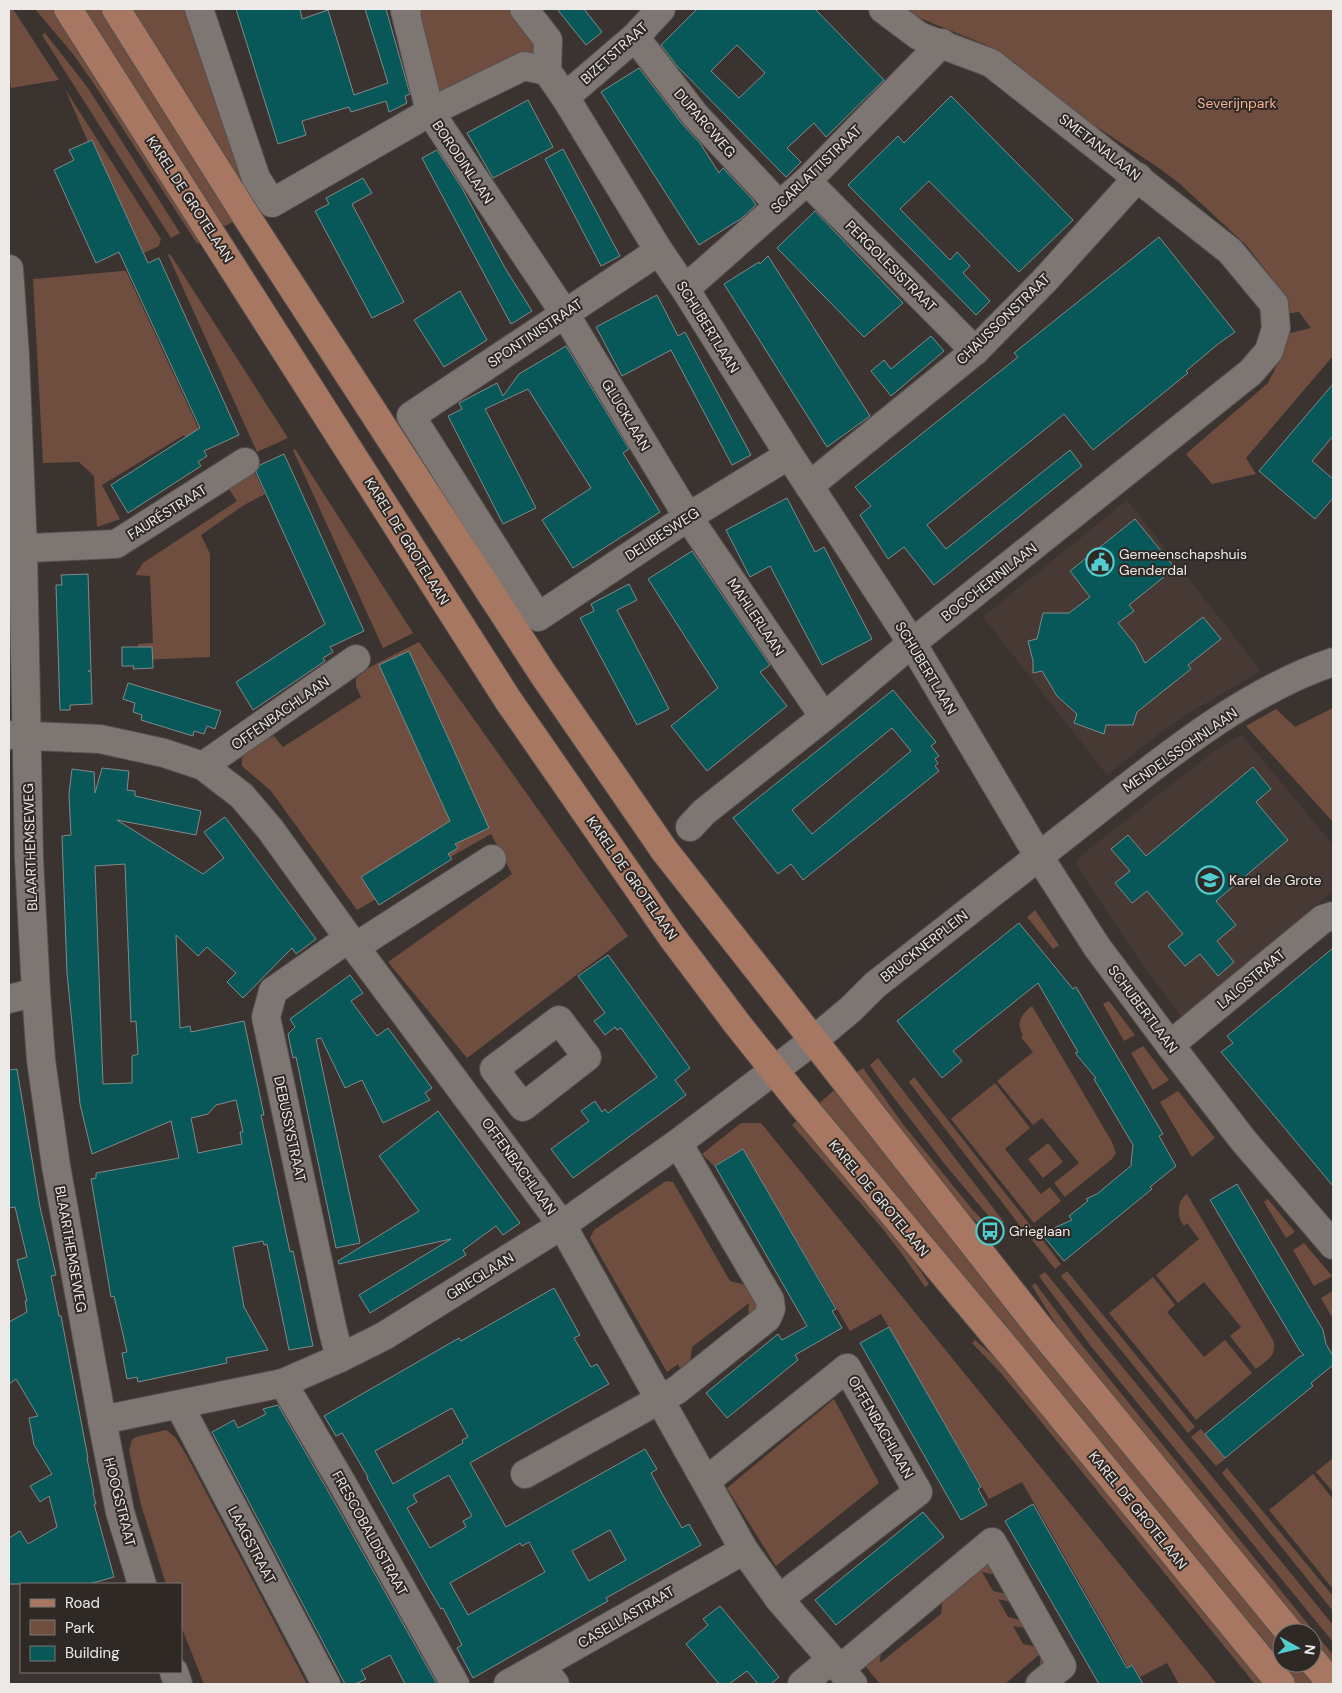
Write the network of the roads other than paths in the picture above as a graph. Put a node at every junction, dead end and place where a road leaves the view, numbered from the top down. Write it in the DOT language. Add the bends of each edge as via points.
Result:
graph roads {
  1 [pos="68,9"];
  2 [pos="116,9"];
  3 [pos="199,9"];
  4 [pos="407,9"];
  5 [pos="524,9"];
  6 [pos="661,9"];
  7 [pos="883,9"];
  8 [pos="635,37"];
  9 [pos="942,44"];
  10 [pos="547,71"];
  11 [pos="565,97"];
  12 [pos="430,112"];
  13 [pos="1138,177"];
  14 [pos="807,180"];
  15 [pos="779,205"];
  16 [pos="659,251"];
  17 [pos="9,269"];
  18 [pos="685,289"];
  19 [pos="565,314"];
  20 [pos="1276,328"];
  21 [pos="975,351"];
  22 [pos="789,455"];
  23 [pos="245,462"];
  24 [pos="809,486"];
  25 [pos="688,517"];
  26 [pos="16,550"];
  27 [pos="538,617"];
  28 [pos="912,643"];
  29 [pos="356,659"];
  30 [pos="1333,662"];
  31 [pos="824,717"];
  32 [pos="18,735"];
  33 [pos="203,766"];
  34 [pos="690,827"];
  35 [pos="1038,855"];
  36 [pos="492,859"];
  37 [pos="1333,916"];
  38 [pos="352,942"];
  39 [pos="36,992"];
  40 [pos="9,999"];
  41 [pos="814,1040"];
  42 [pos="1170,1045"];
  43 [pos="774,1070"];
  44 [pos="503,1081"];
  45 [pos="473,1103"];
  46 [pos="678,1144"];
  47 [pos="562,1225"];
  48 [pos="1333,1245"];
  49 [pos="340,1358"];
  50 [pos="283,1382"];
  51 [pos="659,1400"];
  52 [pos="179,1405"];
  53 [pos="102,1420"];
  54 [pos="524,1474"];
  55 [pos="706,1481"];
  56 [pos="744,1550"];
  57 [pos="142,1583"];
  58 [pos="779,1599"];
  59 [pos="1282,1623"];
  60 [pos="841,1671"];
  61 [pos="1322,1672"];
  62 [pos="548,1675"];
  63 [pos="326,1684"];
  64 [pos="455,1684"];
  65 [pos="508,1684"];
  66 [pos="802,1684"];
  67 [pos="1040,1684"];
  68 [pos="1281,1684"];
  69 [pos="1332,1684"];
  1 -- 43 [label="main road, KAREL DE GROTELAAN" via="508,700 672,937"];
  2 -- 41 [label="main road" via="248,219 544,674 664,850"];
  3 -- 12 [label="street, BORODINLAAN" via="256,178 272,203"];
  4 -- 12 [label="street"];
  5 -- 10 [label="street" via="548,40"];
  6 -- 8 [label="street, BIZETSTRAAT"];
  7 -- 9 [label="street, SMETANALAAN" via="918,36"];
  8 -- 11 [label="street, BIZETSTRAAT"];
  8 -- 15 [label="street, DUPARCWEG" via="695,115"];
  9 -- 13 [label="street, SMETANALAAN" via="991,63"];
  9 -- 14 [label="street, SCARLATTISTRAAT"];
  10 -- 11 [label="street, SCHUBERTLAAN"];
  10 -- 12 [label="street" via="524,66"];
  11 -- 16 [label="street, SCHUBERTLAAN"];
  12 -- 19 [label="street, BORODINLAAN"];
  13 -- 20 [label="street, SMETANALAAN" via="1230,252 1274,304"];
  13 -- 21 [label="street, CHAUSSONSTRAAT"];
  14 -- 15 [label="street, SCARLATTISTRAAT"];
  14 -- 21 [label="street, PERGOLESISTRAAT"];
  15 -- 18 [label="street, SCARLATTISTRAAT"];
  16 -- 18 [label="street, SCHUBERTLAAN"];
  16 -- 19 [label="street, SPONTINISTRAAT"];
  17 -- 26 [label="street, BLAARTHEMSEWEG" via="15,356"];
  18 -- 22 [label="street, SCHUBERTLAAN"];
  19 -- 25 [label="street, GLUCKLAAN"];
  19 -- 27 [label="street, SPONTINISTRAAT" via="411,416"];
  20 -- 28 [label="street, BOCCHERINILAAN" via="1269,351 1251,372"];
  21 -- 24 [label="street, CHAUSSONSTRAAT"];
  22 -- 24 [label="street, SCHUBERTLAAN"];
  22 -- 25 [label="street, DELIBESWEG"];
  23 -- 26 [label="street, FAURÉSTRAAT" via="116,544"];
  24 -- 28 [label="street, SCHUBERTLAAN"];
  25 -- 27 [label="street, DELIBESWEG"];
  25 -- 31 [label="street, MAHLERLAAN"];
  26 -- 32 [label="street, BLAARTHEMSEWEG"];
  28 -- 31 [label="street, BOCCHERINILAAN"];
  28 -- 35 [label="street, SCHUBERTLAAN"];
  29 -- 33 [label="street, OFFENBACHLAAN"];
  30 -- 35 [label="street, MENDELSSOHNLAAN" via="1292,678 1234,712"];
  31 -- 34 [label="street, BOCCHERINILAAN" via="704,812"];
  32 -- 33 [label="street, OFFENBACHLAAN" via="100,739 164,753"];
  32 -- 39 [label="street, BLAARTHEMSEWEG" via="30,859"];
  33 -- 38 [label="street, OFFENBACHLAAN" via="242,796 270,829"];
  35 -- 41 [label="street, BRUCKNERPLEIN" via="875,985"];
  35 -- 42 [label="street, SCHUBERTLAAN" via="1097,947"];
  36 -- 38 [label="street"];
  37 -- 42 [label="street, LALOSTRAAT" via="1323,919"];
  38 -- 45 [label="street, OFFENBACHLAAN"];
  38 -- 49 [label="street, DEBUSSYSTRAAT" via="273,991 266,1018"];
  39 -- 40 [label="street"];
  39 -- 53 [label="street, BLAARTHEMSEWEG" via="41,1060 56,1166"];
  41 -- 43 [label="street, GRIEGLAAN"];
  41 -- 59 [label="main road" via="1041,1330"];
  42 -- 48 [label="street, SCHUBERTLAAN" via="1244,1140"];
  43 -- 46 [label="street, GRIEGLAAN"];
  43 -- 68 [label="main road, KAREL DE GROTELAAN"];
  44 -- 45 [label="street"];
  45 -- 47 [label="street, OFFENBACHLAAN"];
  46 -- 47 [label="street, GRIEGLAAN"];
  46 -- 51 [label="street" via="770,1300 771,1309 767,1318 677,1390"];
  47 -- 49 [label="street, GRIEGLAAN" via="384,1336"];
  47 -- 51 [label="street, OFFENBACHLAAN"];
  49 -- 50 [label="street, GRIEGLAAN"];
  50 -- 52 [label="street, GRIEGLAAN"];
  50 -- 64 [label="street, FRESCOBALDISTRAAT"];
  51 -- 54 [label="street"];
  51 -- 55 [label="street, OFFENBACHLAAN"];
  52 -- 53 [label="street, GRIEGLAAN"];
  52 -- 63 [label="street, LAAGSTRAAT"];
  53 -- 57 [label="street, HOOGSTRAAT" via="120,1512"];
  55 -- 56 [label="street, OFFENBACHLAAN"];
  55 -- 58 [label="street, OFFENBACHLAAN" via="847,1368 918,1492"];
  56 -- 58 [label="street, OFFENBACHLAAN"];
  56 -- 62 [label="street, CASELLASTRAAT"];
  58 -- 60 [label="street, OFFENBACHLAAN"];
  60 -- 66 [label="street"];
  60 -- 67 [label="street" via="992,1542 1062,1666"];
  61 -- 69 [label="main road"];
  62 -- 65 [label="street, CASELLASTRAAT"];
}
